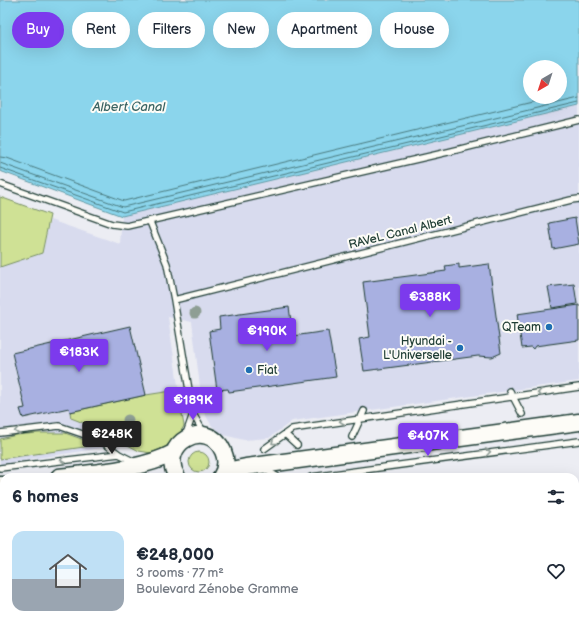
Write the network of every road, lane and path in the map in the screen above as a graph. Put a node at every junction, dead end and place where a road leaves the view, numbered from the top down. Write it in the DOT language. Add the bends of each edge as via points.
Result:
graph roads {
  1 [pos="579,120"];
  2 [pos="0,184"];
  3 [pos="579,199"];
  4 [pos="150,222"];
  5 [pos="174,300"];
  6 [pos="579,387"];
  7 [pos="510,391"];
  8 [pos="514,397"];
  9 [pos="364,411"];
  10 [pos="192,414"];
  11 [pos="522,414"];
  12 [pos="361,419"];
  13 [pos="579,422"];
  14 [pos="0,433"];
  15 [pos="285,434"];
  16 [pos="205,435"];
  17 [pos="352,437"];
  18 [pos="185,439"];
  19 [pos="579,441"];
  20 [pos="297,445"];
  21 [pos="264,449"];
  22 [pos="173,453"];
  23 [pos="119,454"];
  24 [pos="141,464"];
  25 [pos="258,466"];
  26 [pos="0,468"];
  27 [pos="84,473"];
  28 [pos="175,473"];
  29 [pos="223,473"];
  30 [pos="226,473"];
  31 [pos="269,473"];
  32 [pos="341,473"];
  1 -- 4 [label="lane"];
  2 -- 4 [label="lane" via="112,224 127,226"];
  3 -- 5 [label="lane, RAVeL Canal Albert"];
  4 -- 5 [label="lane" via="167,264"];
  5 -- 10 [label="lane"];
  6 -- 8 [label="lane, one-way"];
  7 -- 8 [label="lane"];
  8 -- 11 [label="lane"];
  8 -- 12 [label="lane"];
  9 -- 12 [label="lane"];
  10 -- 16 [label="lane"];
  10 -- 18 [label="lane"];
  12 -- 15 [label="lane, one-way" via="292,429"];
  12 -- 17 [label="lane"];
  13 -- 25 [label="main road"];
  23 -- 14 [label="lane, one-way" via="100,440 59,426"];
  15 -- 20 [label="lane"];
  15 -- 21 [label="lane, one-way"];
  16 -- 18 [label="main road" via="192,435"];
  16 -- 29 [label="main road" via="217,442 225,454 226,464"];
  18 -- 22 [label="main road" via="177,445"];
  32 -- 19 [label="lane, one-way"];
  22 -- 24 [label="main road"];
  22 -- 28 [label="main road" via="172,467"];
  23 -- 24 [label="lane"];
  23 -- 26 [label="lane, one-way"];
  24 -- 27 [label="main road"];
  25 -- 30 [label="main road"];
  25 -- 31 [label="lane"];
}
